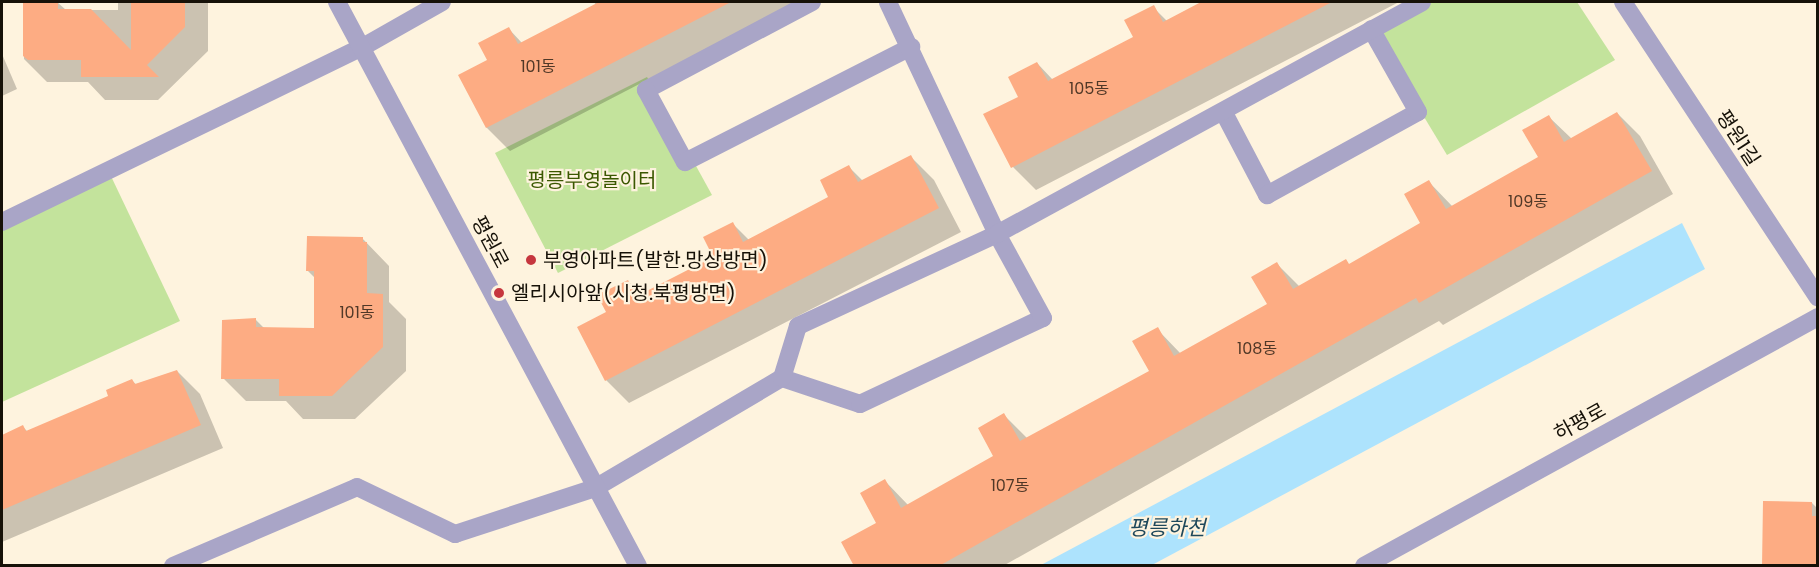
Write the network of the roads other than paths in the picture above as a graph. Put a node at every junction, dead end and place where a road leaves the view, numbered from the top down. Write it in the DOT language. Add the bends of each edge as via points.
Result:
graph roads {
  1 [pos="337,2"];
  2 [pos="442,2"];
  3 [pos="812,2"];
  4 [pos="888,2"];
  5 [pos="1422,2"];
  6 [pos="1623,2"];
  7 [pos="1371,29"];
  8 [pos="911,47"];
  9 [pos="361,48"];
  10 [pos="1224,113"];
  11 [pos="2,222"];
  12 [pos="997,234"];
  13 [pos="1818,298"];
  14 [pos="1818,317"];
  15 [pos="782,378"];
  16 [pos="594,488"];
  17 [pos="172,566"];
  18 [pos="638,566"];
  19 [pos="1364,566"];
  1 -- 9 [label="street, 평원로"];
  2 -- 9 [label="street"];
  3 -- 8 [label="street" via="646,90 685,162"];
  4 -- 8 [label="street"];
  5 -- 7 [label="street"];
  6 -- 13 [label="street, 평원1길"];
  7 -- 10 [label="street"];
  7 -- 10 [label="street" via="1418,112 1266,195"];
  8 -- 12 [label="street"];
  9 -- 11 [label="street"];
  9 -- 16 [label="street, 평원로"];
  10 -- 12 [label="street"];
  12 -- 15 [label="street" via="798,326"];
  12 -- 15 [label="street" via="1043,318 860,404"];
  14 -- 19 [label="street, 하평로"];
  15 -- 16 [label="street"];
  16 -- 17 [label="street" via="455,534 357,487"];
  16 -- 18 [label="street, 평원로"];
}
